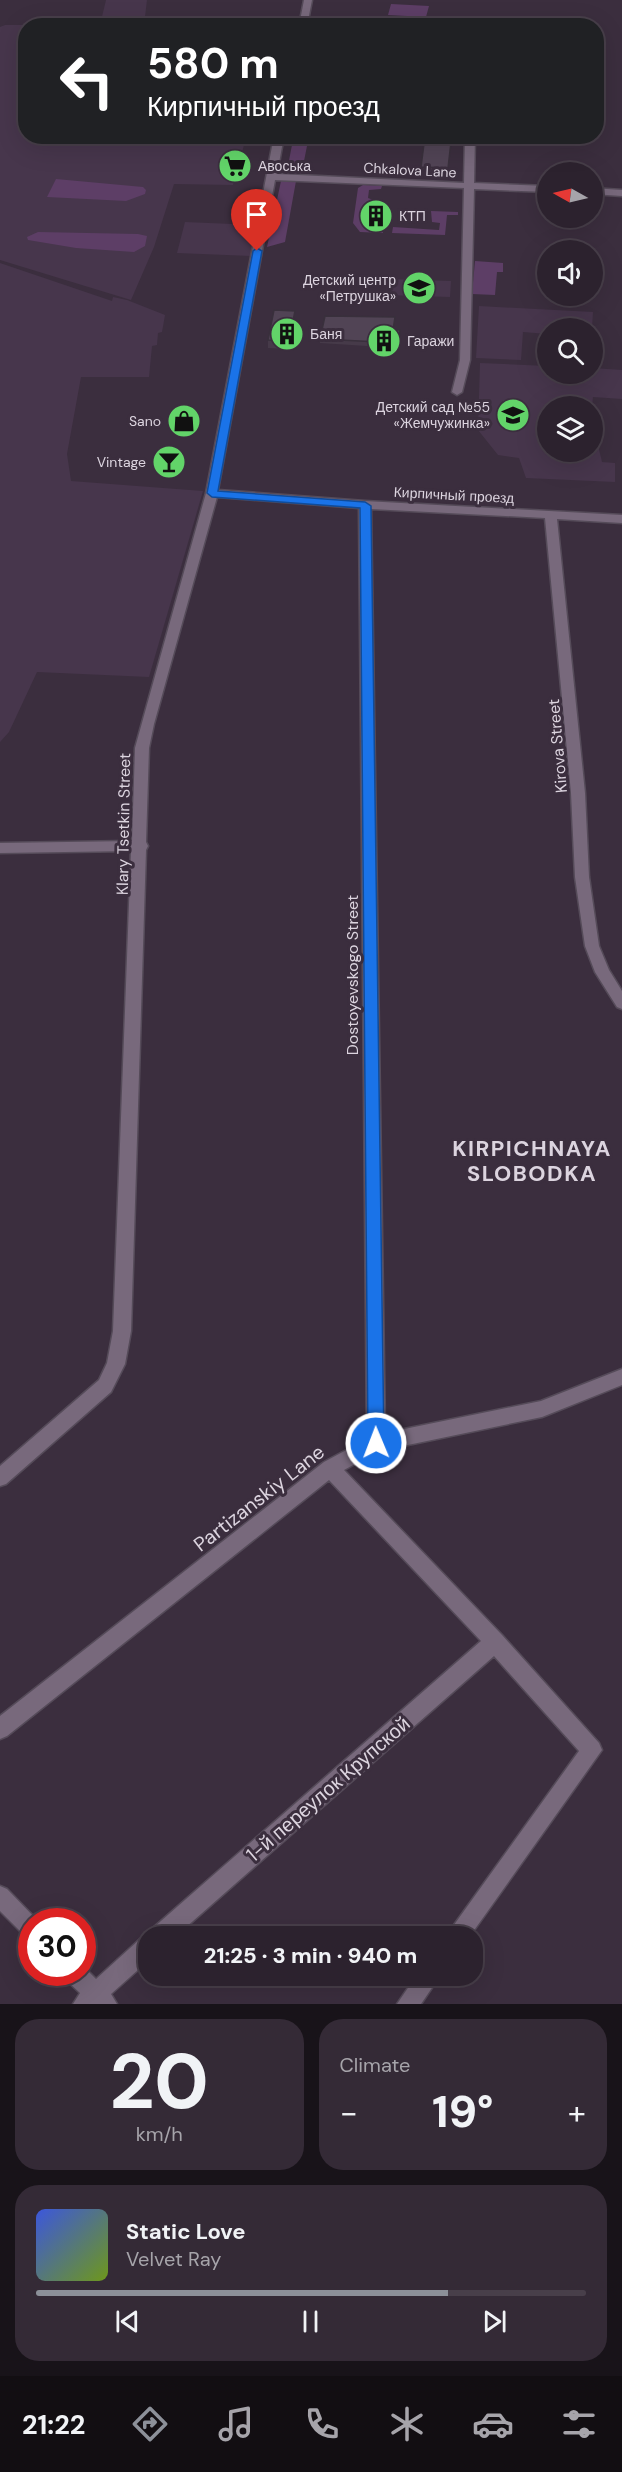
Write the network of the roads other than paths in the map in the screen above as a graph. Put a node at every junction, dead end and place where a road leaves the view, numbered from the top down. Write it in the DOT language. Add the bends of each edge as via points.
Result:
graph roads {
  1 [pos="308,0"];
  2 [pos="305,18"];
  3 [pos="277,144"];
  4 [pos="471,144"];
  5 [pos="271,177"];
  6 [pos="470,186"];
  7 [pos="537,189"];
  8 [pos="603,192"];
  9 [pos="622,193"];
  10 [pos="457,392"];
  11 [pos="212,493"];
  12 [pos="365,506"];
  13 [pos="551,515"];
  14 [pos="622,519"];
  15 [pos="141,846"];
  16 [pos="0,848"];
  17 [pos="622,1003"];
  18 [pos="622,1377"];
  19 [pos="376,1443"];
  20 [pos="330,1468"];
  21 [pos="0,1478"];
  22 [pos="495,1642"];
  23 [pos="0,1729"];
  24 [pos="0,1896"];
  25 [pos="18,1915"];
  26 [pos="172,1926"];
  27 [pos="464,1926"];
  28 [pos="138,1957"];
  29 [pos="84,1986"];
  30 [pos="422,1986"];
  31 [pos="95,2001"];
  32 [pos="408,2004"];
  1 -- 2 [label="street"];
  3 -- 5 [label="street, Klary Tsetkin Street"];
  4 -- 6 [label="street"];
  5 -- 6 [label="street, Chkalova Lane"];
  5 -- 11 [label="street, Klary Tsetkin Street"];
  6 -- 7 [label="street, Chkalova Lane"];
  6 -- 10 [label="street" via="465,360"];
  8 -- 9 [label="street"];
  11 -- 12 [label="street, Кирпичный проезд"];
  11 -- 15 [label="street, Klary Tsetkin Street" via="142,748"];
  12 -- 13 [label="street, Кирпичный проезд"];
  12 -- 19 [label="street, Dostoyevskogo Street"];
  13 -- 14 [label="street, Кирпичный проезд"];
  13 -- 17 [label="street, Kirova Street" via="578,793 582,877 592,946 602,972"];
  15 -- 16 [label="street"];
  15 -- 21 [label="street, Klary Tsetkin Street" via="122,1331 116,1364 105,1386"];
  18 -- 19 [label="street, Partizanskiy Lane" via="542,1409"];
  19 -- 20 [label="street, Partizanskiy Lane"];
  20 -- 22 [label="street"];
  20 -- 23 [label="street, Partizanskiy Lane"];
  22 -- 26 [label="street, 1-й переулок Крупской"];
  22 -- 27 [label="street" via="592,1750"];
  24 -- 25 [label="street"];
  28 -- 31 [label="street"];
  29 -- 31 [label="street"];
  30 -- 32 [label="street"];
}
